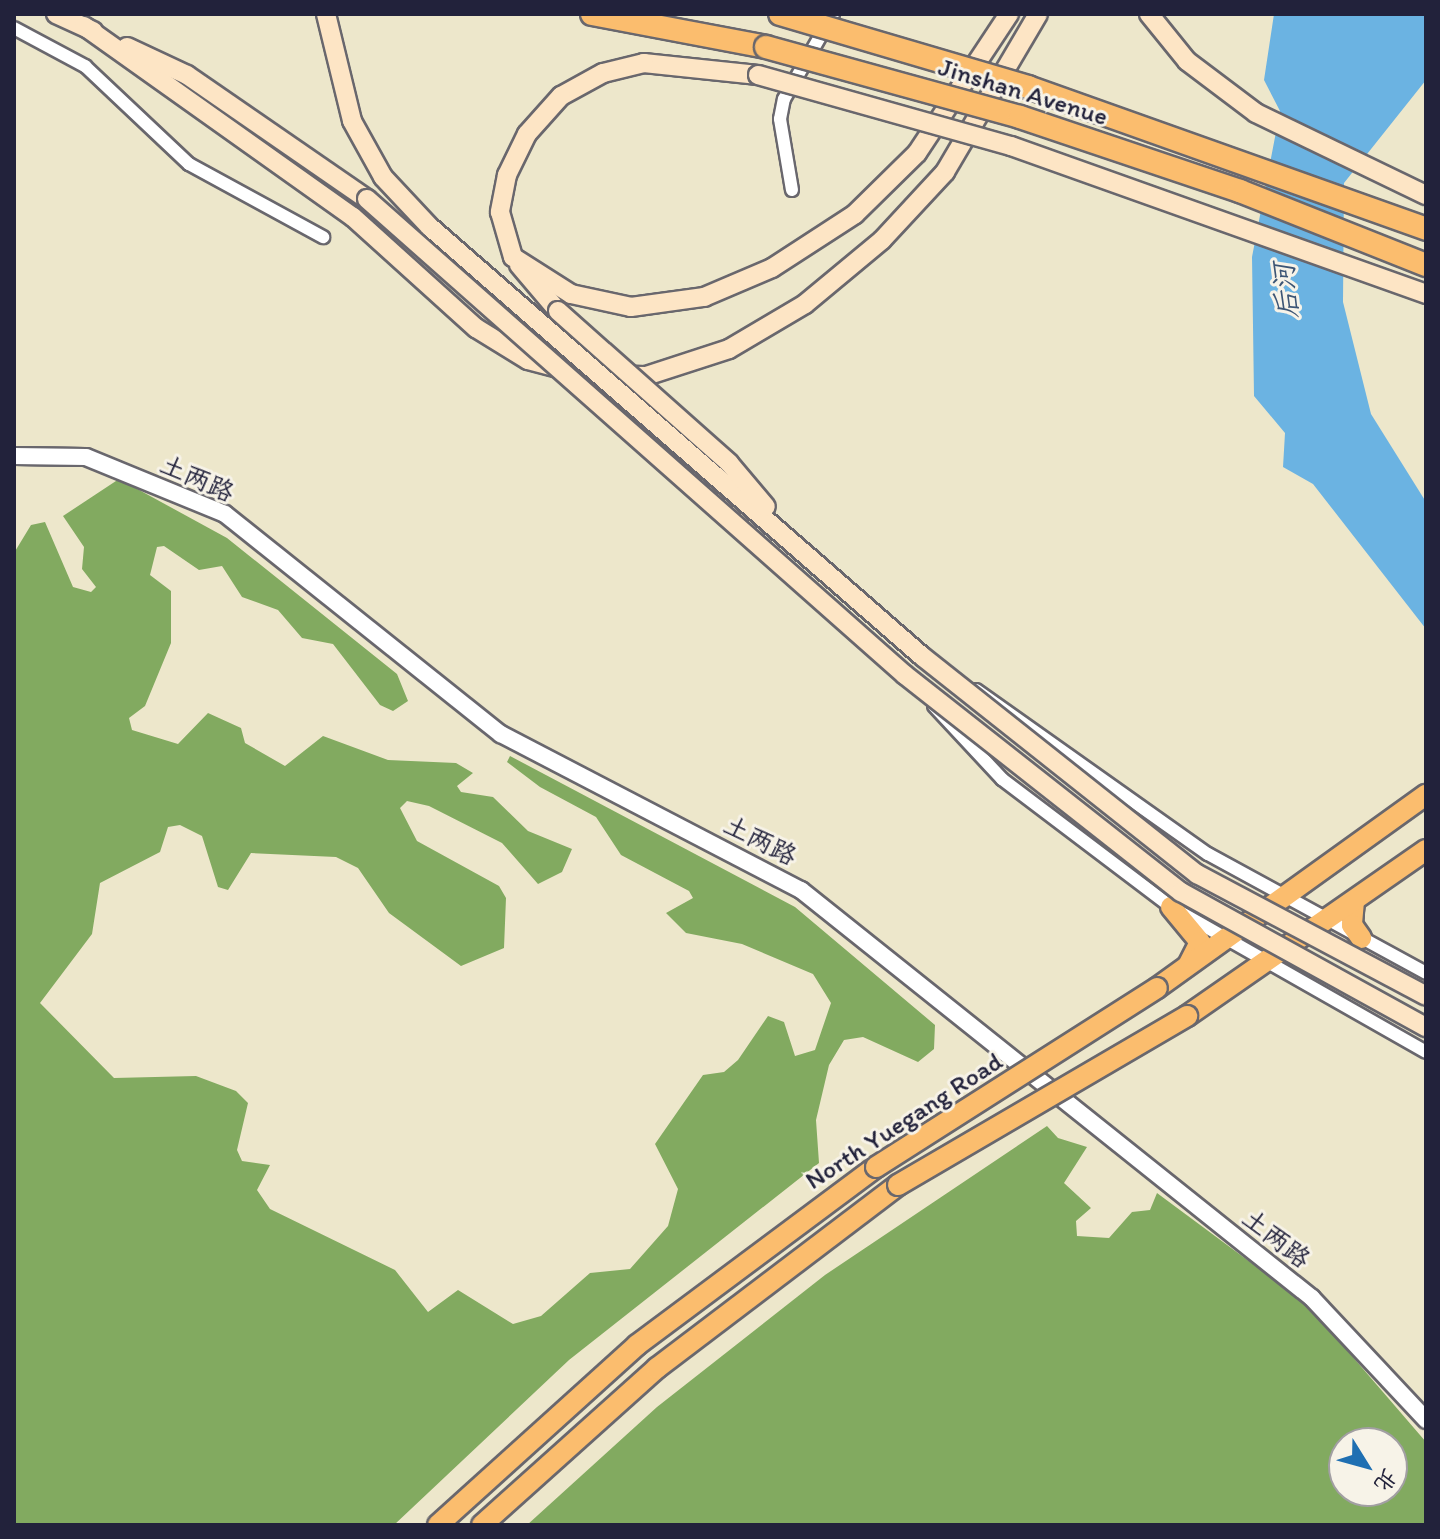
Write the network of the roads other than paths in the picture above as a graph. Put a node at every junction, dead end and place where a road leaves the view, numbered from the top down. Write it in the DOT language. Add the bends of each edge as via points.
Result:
graph roads {
  1 [pos="56,14"];
  2 [pos="326,14"];
  3 [pos="592,14"];
  4 [pos="780,14"];
  5 [pos="833,14"];
  6 [pos="1009,14"];
  7 [pos="1038,14"];
  8 [pos="1149,14"];
  9 [pos="84,26"];
  10 [pos="14,28"];
  11 [pos="792,190"];
  12 [pos="1426,195"];
  13 [pos="1426,229"];
  14 [pos="323,237"];
  15 [pos="513,257"];
  16 [pos="1426,265"];
  17 [pos="1426,294"];
  18 [pos="14,456"];
  19 [pos="804,552"];
  20 [pos="923,657"];
  21 [pos="905,675"];
  22 [pos="1426,795"];
  23 [pos="1426,850"];
  24 [pos="1286,897"];
  25 [pos="1354,901"];
  26 [pos="1171,907"];
  27 [pos="1327,919"];
  28 [pos="1361,938"];
  29 [pos="1226,940"];
  30 [pos="1267,961"];
  31 [pos="1186,968"];
  32 [pos="1420,970"];
  33 [pos="1426,996"];
  34 [pos="1426,1027"];
  35 [pos="1426,1052"];
  36 [pos="1426,1420"];
  37 [pos="438,1525"];
  38 [pos="482,1525"];
  1 -- 9 [label="main road"];
  2 -- 19 [label="main road, bridge" via="352,121 383,177 430,227"];
  3 -- 16 [label="highway, Jinshan Avenue, bridge" via="766,47 1049,127"];
  4 -- 13 [label="highway, Jinshan Avenue, bridge" via="1028,87"];
  5 -- 11 [label="street" via="784,99 780,119"];
  6 -- 15 [label="main road, bridge" via="917,153 855,214 772,268 704,297 631,307 571,294"];
  7 -- 9 [label="main road, bridge" via="945,172 882,240 805,304 729,349 646,376 585,375 528,360 476,328 302,179"];
  8 -- 12 [label="main road" via="1187,61 1256,113"];
  9 -- 21 [label="main road, bridge" via="187,75 367,199"];
  10 -- 14 [label="street" via="85,66 189,164"];
  15 -- 17 [label="main road, bridge" via="500,212 507,175 527,134 561,96 603,73 644,63 758,75 1011,146"];
  15 -- 19 [label="main road, bridge" via="535,289 729,463"];
  18 -- 36 [label="street, 土两路" via="86,457 225,514 501,734 801,890 1312,1298"];
  19 -- 20 [label="main road, bridge"];
  20 -- 24 [label="street, bridge" via="1042,730 1208,854"];
  20 -- 33 [label="main road, bridge" via="1197,874"];
  21 -- 26 [label="street, bridge" via="1002,779"];
  21 -- 34 [label="main road, bridge" via="1181,892"];
  22 -- 24 [label="main road, North Yuegang Road"];
  23 -- 25 [label="main road, North Yuegang Road"];
  24 -- 27 [label="street"];
  24 -- 29 [label="main road, North Yuegang Road"];
  25 -- 27 [label="main road, North Yuegang Road"];
  25 -- 28 [label="main road" via="1352,925"];
  26 -- 29 [label="street"];
  26 -- 31 [label="main road" via="1200,942"];
  27 -- 28 [label="street"];
  27 -- 30 [label="main road, North Yuegang Road"];
  28 -- 32 [label="street"];
  29 -- 30 [label="street"];
  29 -- 31 [label="main road, North Yuegang Road"];
  30 -- 35 [label="street"];
  30 -- 38 [label="main road, North Yuegang Road, bridge" via="1187,1016 898,1185 657,1368"];
  31 -- 37 [label="main road, North Yuegang Road, bridge" via="876,1167 637,1345"];
}
